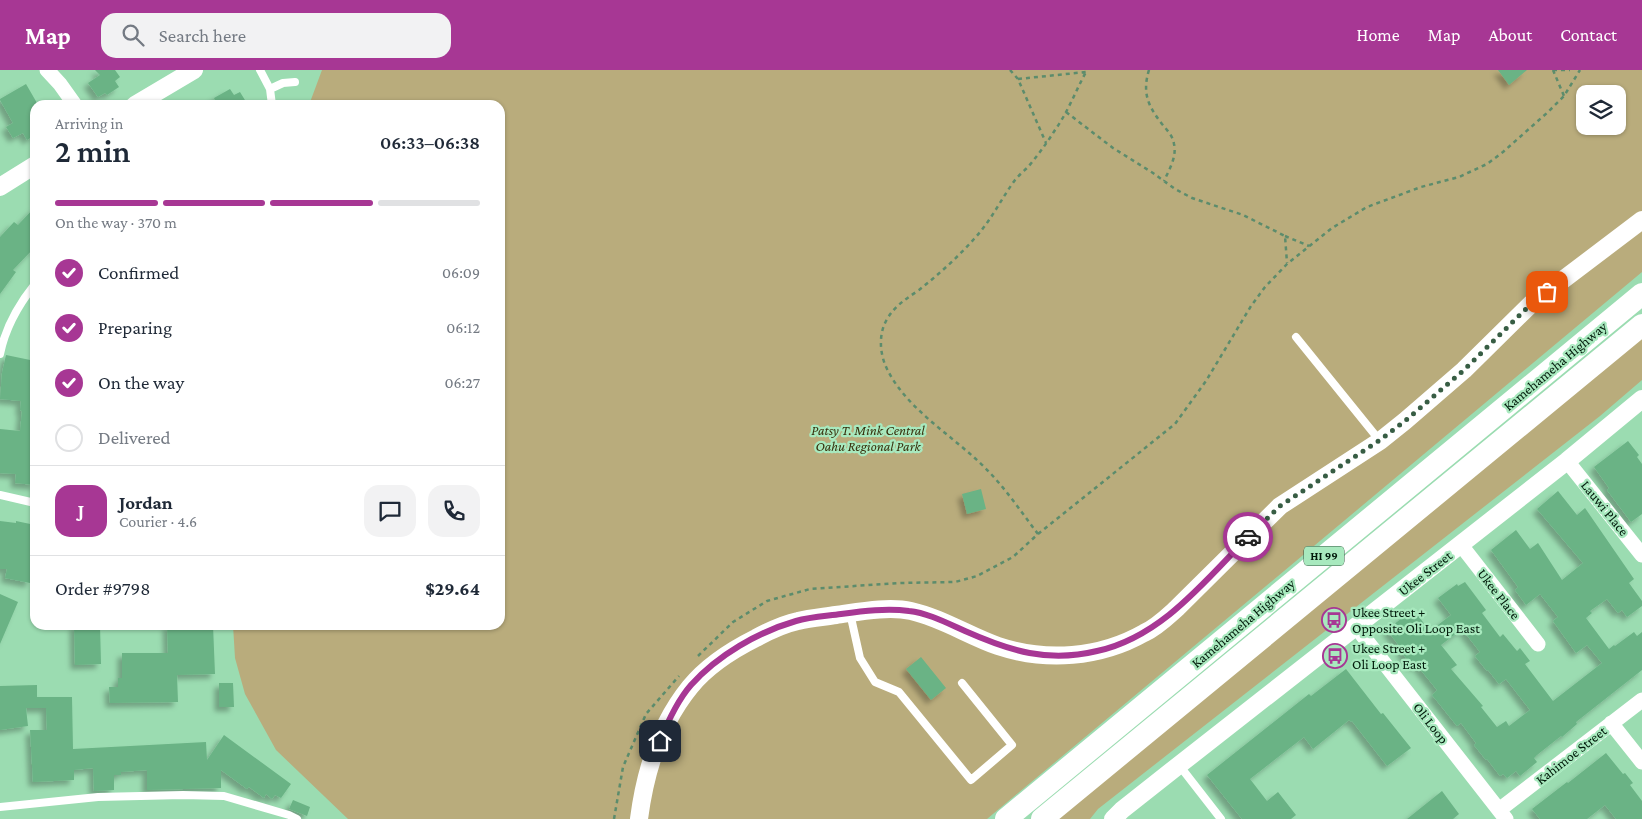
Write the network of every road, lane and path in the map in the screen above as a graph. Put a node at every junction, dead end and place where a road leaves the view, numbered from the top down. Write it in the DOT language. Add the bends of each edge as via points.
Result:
graph roads {
  1 [pos="47,70"];
  2 [pos="194,70"];
  3 [pos="260,70"];
  4 [pos="1010,70"];
  5 [pos="1149,70"];
  6 [pos="1553,70"];
  7 [pos="1570,70"];
  8 [pos="1580,70"];
  9 [pos="1086,71"];
  10 [pos="1018,79"];
  11 [pos="295,82"];
  12 [pos="270,89"];
  13 [pos="1564,96"];
  14 [pos="71,100"];
  15 [pos="143,100"];
  16 [pos="271,100"];
  17 [pos="1066,112"];
  18 [pos="1046,143"];
  19 [pos="30,168"];
  20 [pos="1164,181"];
  21 [pos="0,187"];
  22 [pos="1642,220"];
  23 [pos="1285,236"];
  24 [pos="1309,246"];
  25 [pos="1287,264"];
  26 [pos="30,291"];
  27 [pos="1642,294"];
  28 [pos="1642,325"];
  29 [pos="1296,337"];
  30 [pos="0,354"];
  31 [pos="1642,399"];
  32 [pos="1380,440"];
  33 [pos="1567,461"];
  34 [pos="0,495"];
  35 [pos="30,502"];
  36 [pos="1038,534"];
  37 [pos="1461,545"];
  38 [pos="1642,554"];
  39 [pos="850,613"];
  40 [pos="1356,627"];
  41 [pos="1538,644"];
  42 [pos="694,660"];
  43 [pos="682,673"];
  44 [pos="962,683"];
  45 [pos="1642,700"];
  46 [pos="1612,724"];
  47 [pos="1642,762"];
  48 [pos="1179,764"];
  49 [pos="0,807"];
  50 [pos="1502,815"];
  51 [pos="297,819"];
  52 [pos="614,819"];
  53 [pos="639,819"];
  54 [pos="1006,819"];
  55 [pos="1042,819"];
  56 [pos="1113,819"];
  57 [pos="1221,819"];
  1 -- 14 [label="street"];
  2 -- 15 [label="street"];
  3 -- 12 [label="lane"];
  4 -- 10 [label="path"];
  5 -- 20 [label="path" via="1145,83 1149,105 1170,133 1174,144 1174,155"];
  6 -- 7 [label="path"];
  6 -- 13 [label="path"];
  8 -- 13 [label="path"];
  9 -- 10 [label="path"];
  9 -- 17 [label="path"];
  10 -- 18 [label="path"];
  11 -- 12 [label="lane" via="283,82"];
  12 -- 16 [label="lane"];
  13 -- 24 [label="path" via="1518,140 1487,164 1367,208"];
  17 -- 18 [label="path"];
  17 -- 20 [label="path"];
  18 -- 36 [label="path" via="1016,179 975,239 892,311 882,333 881,350 888,372 899,388 1001,484"];
  19 -- 21 [label="street"];
  20 -- 23 [label="path" via="1192,198 1243,215"];
  22 -- 32 [label="street" via="1531,304 1464,370"];
  23 -- 24 [label="path"];
  23 -- 25 [label="path"];
  24 -- 25 [label="path"];
  25 -- 36 [label="path" via="1251,306 1206,381 1175,424"];
  26 -- 30 [label="lane" via="16,311"];
  27 -- 54 [label="main road, Kamehameha Highway / HI 99"];
  28 -- 55 [label="main road, Kamehameha Highway / HI 99"];
  29 -- 32 [label="lane"];
  31 -- 33 [label="street, Ukee Street"];
  32 -- 39 [label="street" via="1280,506 1164,620 1144,633 1098,651 1074,656 1034,655 998,646 939,620 909,611"];
  33 -- 37 [label="street, Ukee Street"];
  33 -- 38 [label="street, Lauwi Place"];
  34 -- 35 [label="lane"];
  36 -- 42 [label="path" via="1013,557 977,576 955,582 899,582 810,589 767,601 733,622"];
  37 -- 40 [label="street, Ukee Street"];
  37 -- 41 [label="street, Ukee Place"];
  39 -- 44 [label="lane" via="860,658 876,682 899,692 971,780 1012,745"];
  39 -- 53 [label="street" via="797,621 764,634 738,647 691,686 673,711 649,768"];
  40 -- 48 [label="street, Ukee Street"];
  40 -- 50 [label="street, Oli Loop"];
  43 -- 52 [label="path" via="646,714 623,767"];
  45 -- 46 [label="street, Kahimoe Street"];
  46 -- 47 [label="street"];
  46 -- 50 [label="street, Kahimoe Street"];
  48 -- 56 [label="street, Ukee Street"];
  48 -- 57 [label="lane"];
  49 -- 51 [label="lane" via="98,797 224,796"];
}
